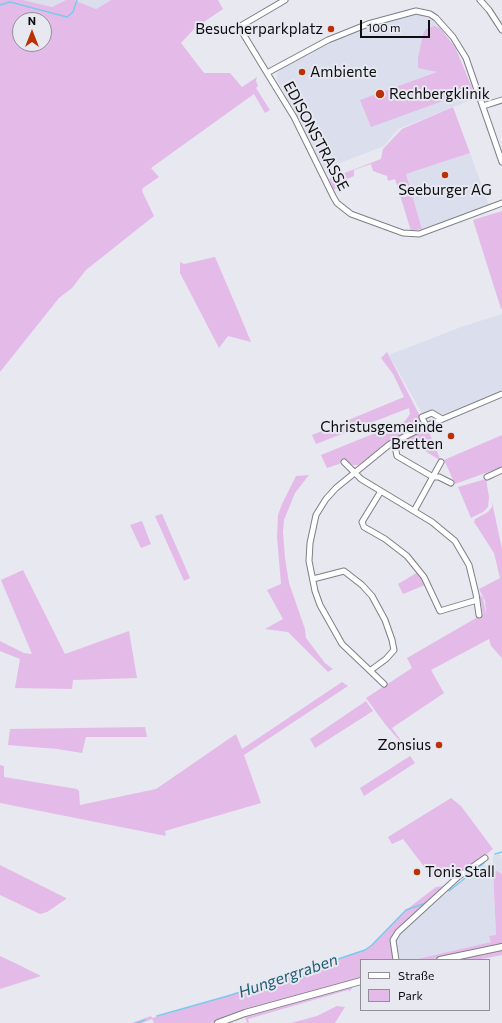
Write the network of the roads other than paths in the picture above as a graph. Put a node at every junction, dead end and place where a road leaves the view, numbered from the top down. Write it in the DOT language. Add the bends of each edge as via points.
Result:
graph roads {
  1 [pos="285,0"];
  2 [pos="480,0"];
  3 [pos="502,30"];
  4 [pos="267,73"];
  5 [pos="502,100"];
  6 [pos="483,106"];
  7 [pos="502,162"];
  8 [pos="502,203"];
  9 [pos="502,394"];
  10 [pos="442,419"];
  11 [pos="426,426"];
  12 [pos="394,442"];
  13 [pos="344,462"];
  14 [pos="441,462"];
  15 [pos="502,470"];
  16 [pos="354,472"];
  17 [pos="487,476"];
  18 [pos="433,477"];
  19 [pos="451,482"];
  20 [pos="381,491"];
  21 [pos="414,511"];
  22 [pos="312,579"];
  23 [pos="477,600"];
  24 [pos="479,615"];
  25 [pos="371,670"];
  26 [pos="384,684"];
  27 [pos="485,858"];
  28 [pos="502,947"];
  29 [pos="396,959"];
  30 [pos="445,959"];
  31 [pos="360,981"];
  32 [pos="218,1023"];
  1 -- 4 [label="street, EDISONSTRASSE" via="239,27"];
  2 -- 3 [label="street"];
  4 -- 6 [label="street" via="328,40 368,24 416,11 436,18 453,37 466,58"];
  4 -- 8 [label="street, EDISONSTRASSE" via="294,117 334,198 351,214 403,233 419,234"];
  5 -- 6 [label="street"];
  6 -- 7 [label="street"];
  9 -- 10 [label="street"];
  10 -- 11 [label="street"];
  10 -- 11 [label="street" via="432,413 422,417"];
  11 -- 12 [label="street"];
  12 -- 16 [label="street"];
  12 -- 18 [label="street" via="397,456"];
  13 -- 16 [label="street"];
  14 -- 18 [label="street"];
  15 -- 17 [label="street"];
  16 -- 20 [label="street"];
  16 -- 22 [label="street" via="326,499 316,515 310,543"];
  18 -- 19 [label="street"];
  18 -- 21 [label="street"];
  20 -- 21 [label="street"];
  20 -- 23 [label="street" via="362,522 364,527 407,556 424,577 440,611"];
  21 -- 23 [label="street" via="445,531 455,542 469,566"];
  22 -- 25 [label="street" via="320,605 342,644"];
  22 -- 25 [label="street" via="344,571 372,596 385,620 394,650"];
  23 -- 24 [label="street"];
  25 -- 26 [label="street"];
  27 -- 29 [label="street" via="458,877 398,932 393,940"];
  28 -- 30 [label="street"];
  31 -- 32 [label="street"];
}
